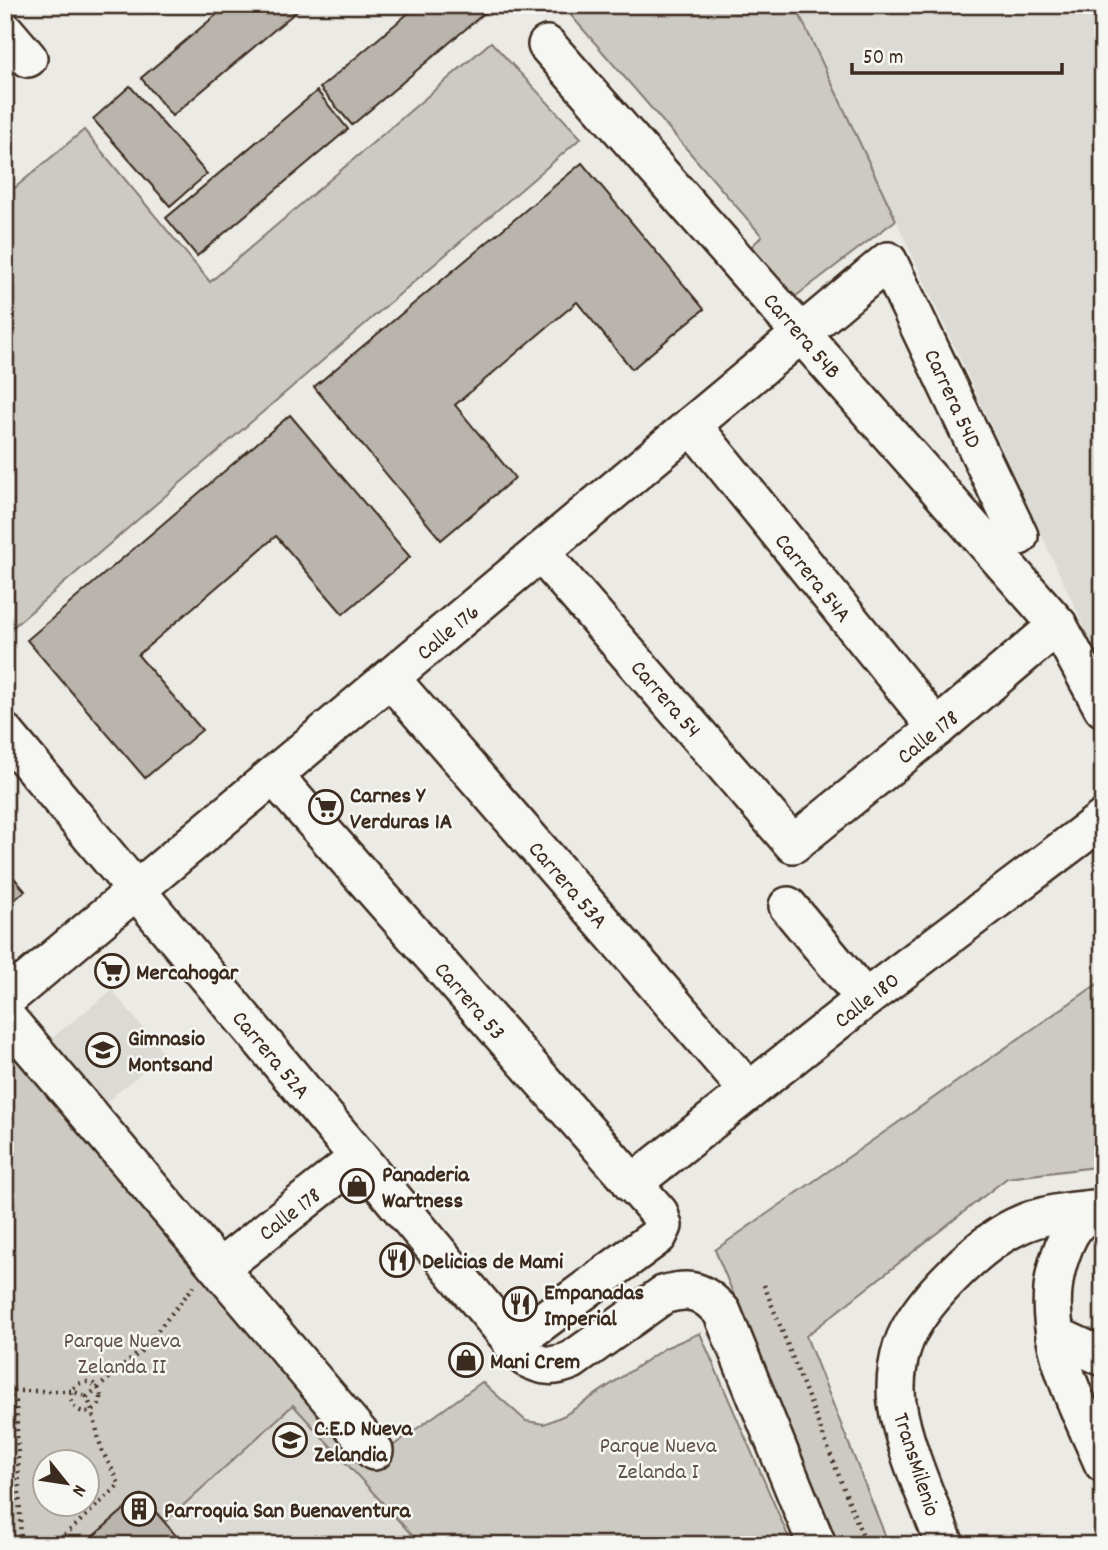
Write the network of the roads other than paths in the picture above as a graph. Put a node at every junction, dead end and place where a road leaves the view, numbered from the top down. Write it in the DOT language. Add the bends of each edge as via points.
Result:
graph roads {
  1 [pos="547,45"];
  2 [pos="888,261"];
  3 [pos="801,333"];
  4 [pos="692,425"];
  5 [pos="1019,536"];
  6 [pos="540,552"];
  7 [pos="1058,625"];
  8 [pos="390,678"];
  9 [pos="1103,708"];
  10 [pos="937,728"];
  11 [pos="5,733"];
  12 [pos="274,776"];
  13 [pos="1103,819"];
  14 [pos="793,844"];
  15 [pos="136,891"];
  16 [pos="788,906"];
  17 [pos="865,999"];
  18 [pos="5,1000"];
  19 [pos="5,1016"];
  20 [pos="748,1090"];
  21 [pos="358,1158"];
  22 [pos="632,1184"];
  23 [pos="1103,1209"];
  24 [pos="217,1265"];
  25 [pos="1055,1335"];
  26 [pos="512,1344"];
  27 [pos="1103,1357"];
  28 [pos="374,1451"];
  29 [pos="1103,1463"];
  30 [pos="817,1545"];
  31 [pos="945,1545"];
  1 -- 3 [label="street, Carrera 54B"];
  2 -- 3 [label="street, Calle 176"];
  2 -- 5 [label="street, Carrera 54D"];
  3 -- 4 [label="street, Calle 176"];
  3 -- 7 [label="street, Carrera 54B"];
  4 -- 6 [label="street, Calle 176"];
  4 -- 10 [label="street, Carrera 54A"];
  6 -- 8 [label="street, Calle 176"];
  6 -- 14 [label="street, Carrera 54"];
  7 -- 9 [label="street"];
  7 -- 10 [label="street, Calle 178"];
  8 -- 12 [label="street, Calle 176"];
  8 -- 20 [label="street, Carrera 53A"];
  10 -- 14 [label="street, Calle 178"];
  11 -- 15 [label="street, Carrera 52A"];
  12 -- 15 [label="street, Calle 176"];
  12 -- 22 [label="street, Carrera 53"];
  13 -- 17 [label="street, Calle 180"];
  15 -- 18 [label="street, Calle 176"];
  15 -- 21 [label="street, Carrera 52A"];
  16 -- 17 [label="street"];
  17 -- 20 [label="street, Calle 180"];
  19 -- 24 [label="street"];
  20 -- 22 [label="street, Calle 180"];
  21 -- 24 [label="street, Calle 178"];
  21 -- 26 [label="street, Carrera 52A"];
  22 -- 26 [label="street, Carrera 53" via="659,1213 663,1226 658,1236"];
  23 -- 25 [label="street, TransMilenio" via="1083,1218 1066,1240 1054,1271"];
  23 -- 31 [label="street, TransMilenio" via="1057,1212 1014,1227 976,1254 938,1291 909,1331 898,1366 897,1403"];
  24 -- 28 [label="street"];
  25 -- 27 [label="street"];
  25 -- 29 [label="street, TransMilenio" via="1063,1368"];
  26 -- 30 [label="street, Carrera 52A" via="540,1365 557,1367 663,1295 680,1290 711,1300 722,1312"];
}
